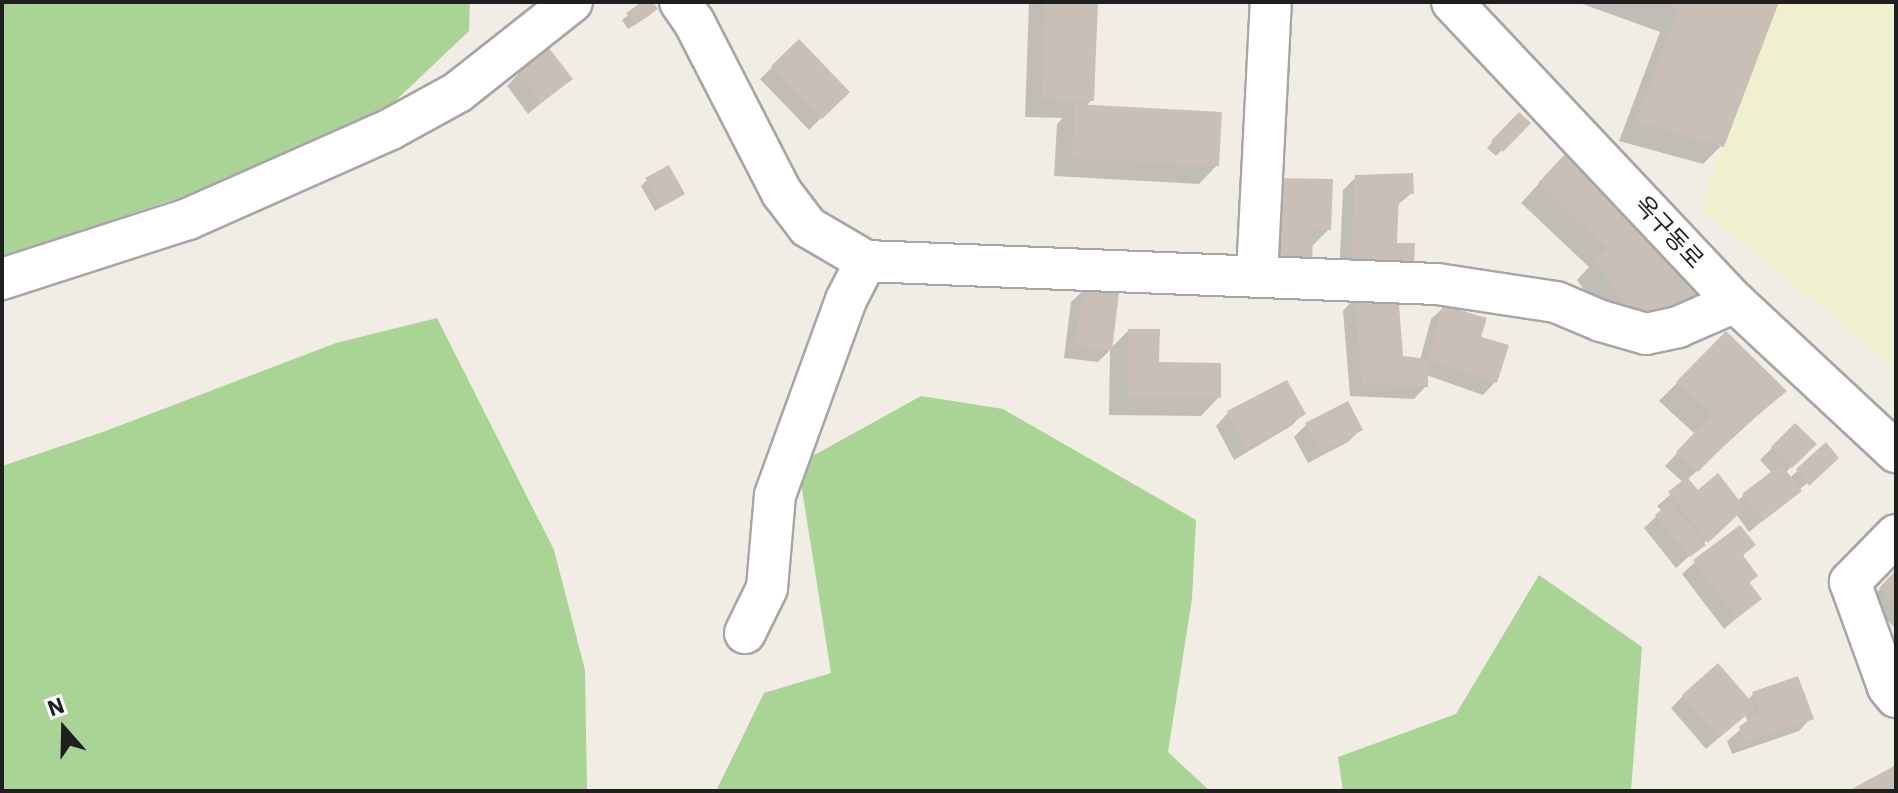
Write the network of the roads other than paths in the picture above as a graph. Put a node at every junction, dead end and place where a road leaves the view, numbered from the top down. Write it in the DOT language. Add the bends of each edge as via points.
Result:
graph roads {
  1 [pos="572,2"];
  2 [pos="680,2"];
  3 [pos="1271,2"];
  4 [pos="1452,2"];
  5 [pos="866,261"];
  6 [pos="1257,275"];
  7 [pos="2,279"];
  8 [pos="1735,302"];
  9 [pos="1896,452"];
  10 [pos="1896,535"];
  11 [pos="745,633"];
  12 [pos="1896,697"];
  1 -- 7 [label="street" via="458,92 389,130 188,219"];
  2 -- 5 [label="street" via="782,193 808,227"];
  3 -- 6 [label="street"];
  4 -- 8 [label="street, 옥구동로"];
  5 -- 6 [label="street"];
  5 -- 11 [label="street" via="846,300 775,495 767,588"];
  6 -- 8 [label="street" via="1437,284 1527,297 1646,334 1678,327"];
  8 -- 9 [label="street, 옥구동로"];
  10 -- 12 [label="street" via="1850,582"];
}
